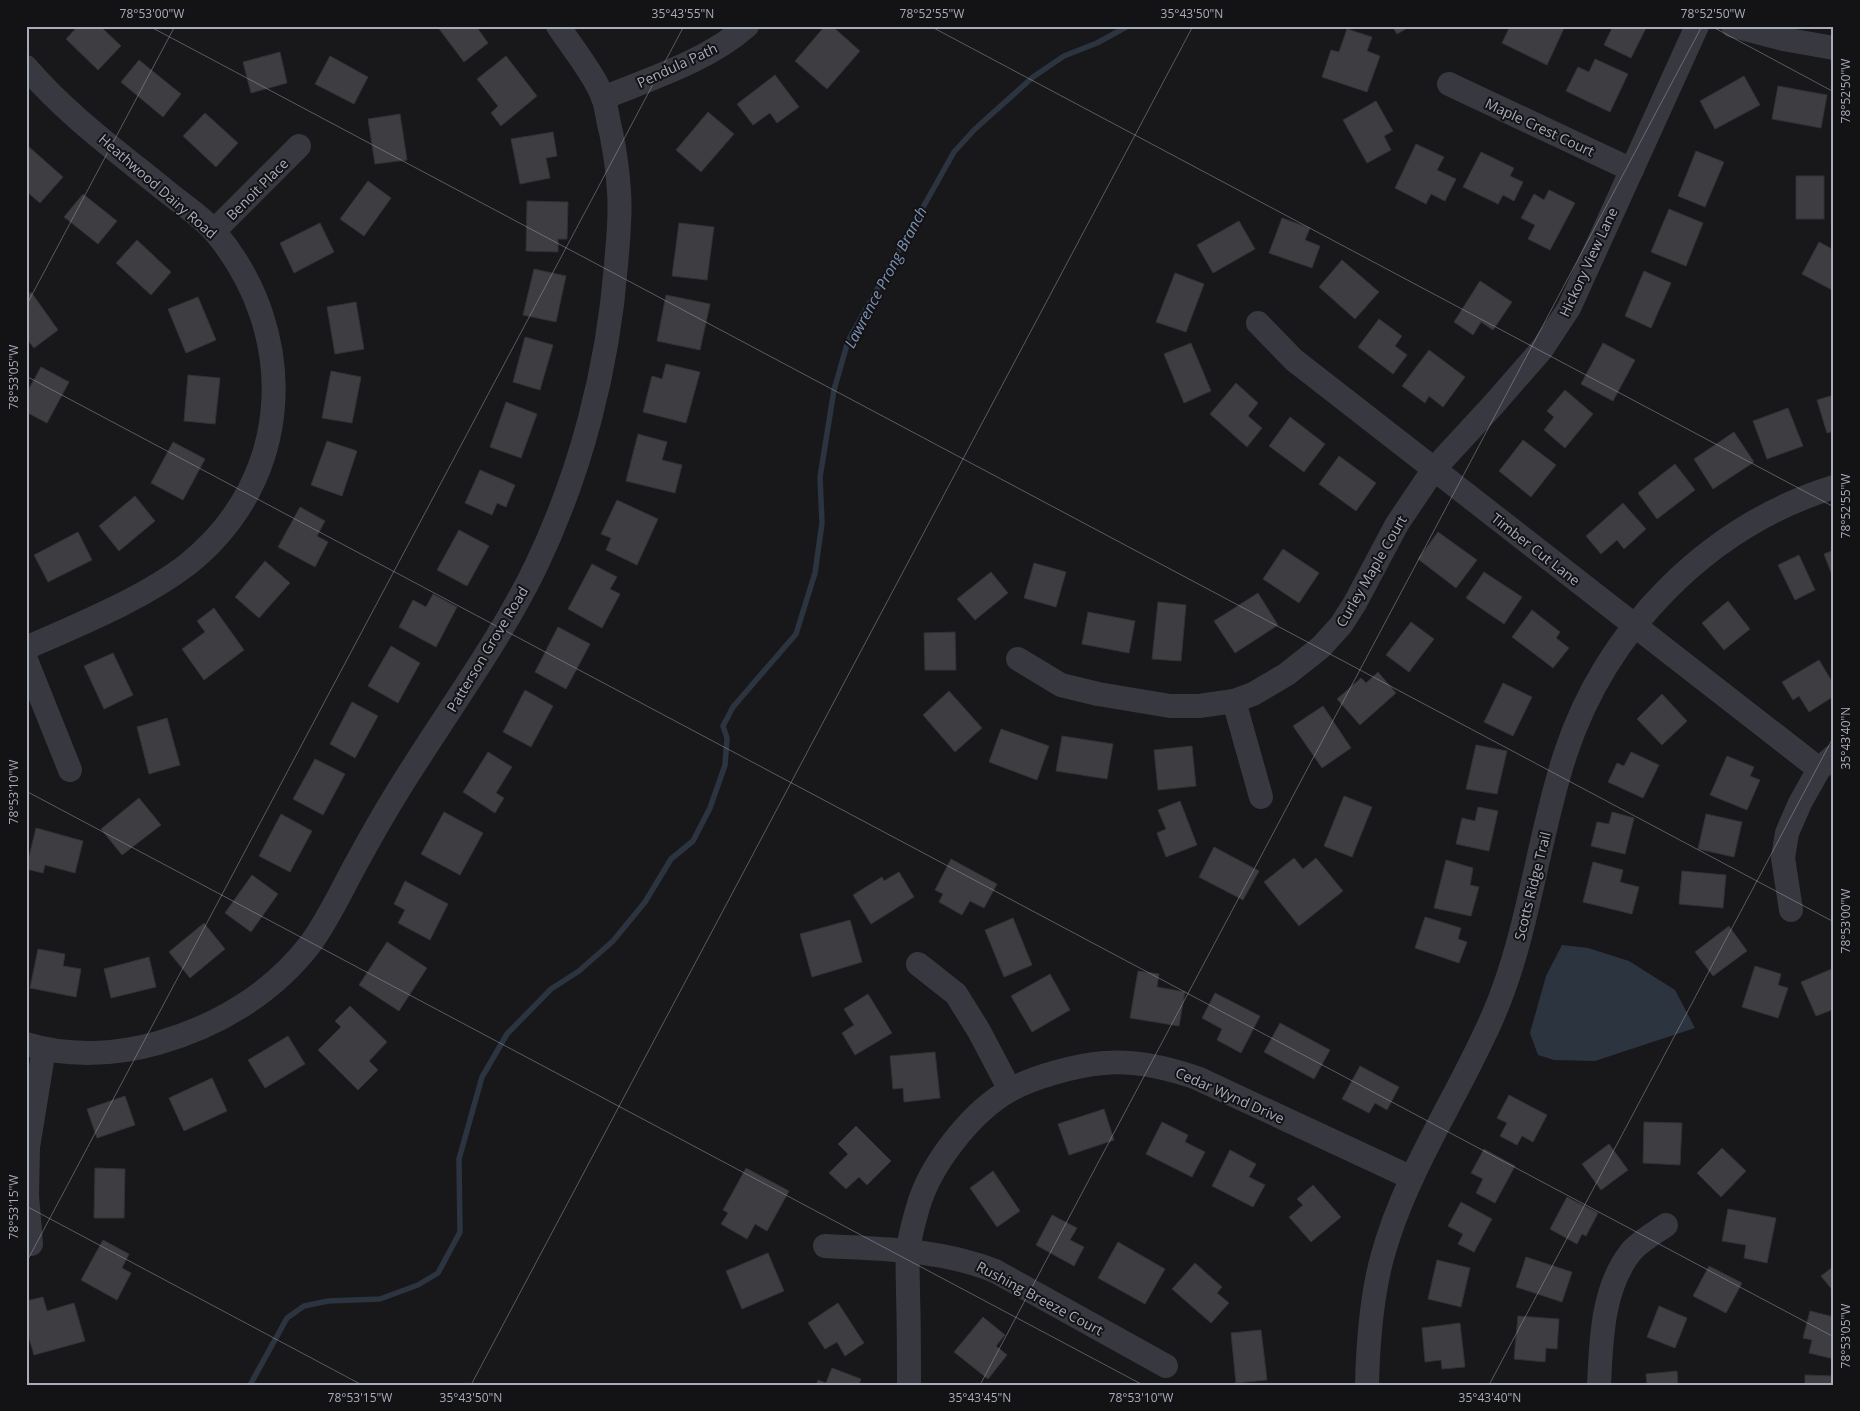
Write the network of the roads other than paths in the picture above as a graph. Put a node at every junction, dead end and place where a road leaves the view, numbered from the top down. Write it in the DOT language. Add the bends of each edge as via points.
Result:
graph roads {
  1 [pos="558,26"];
  2 [pos="747,26"];
  3 [pos="1697,26"];
  4 [pos="1733,26"];
  5 [pos="1834,48"];
  6 [pos="26,67"];
  7 [pos="1449,84"];
  8 [pos="603,98"];
  9 [pos="299,146"];
  10 [pos="1632,170"];
  11 [pos="214,231"];
  12 [pos="1258,323"];
  13 [pos="1434,469"];
  14 [pos="1834,487"];
  15 [pos="1634,626"];
  16 [pos="26,648"];
  17 [pos="1018,659"];
  18 [pos="26,660"];
  19 [pos="1234,701"];
  20 [pos="1826,763"];
  21 [pos="70,770"];
  22 [pos="1261,797"];
  23 [pos="1791,910"];
  24 [pos="918,964"];
  25 [pos="35,1047"];
  26 [pos="1010,1090"];
  27 [pos="1412,1178"];
  28 [pos="1666,1224"];
  29 [pos="31,1244"];
  30 [pos="825,1246"];
  31 [pos="908,1250"];
  32 [pos="1166,1366"];
  33 [pos="909,1385"];
  34 [pos="1367,1385"];
  35 [pos="1599,1385"];
  1 -- 8 [label="street, Patterson Grove Road"];
  2 -- 8 [label="street, Pendula Path" via="690,62"];
  3 -- 10 [label="street, Hickory View Lane"];
  4 -- 5 [label="street"];
  6 -- 11 [label="street, Heathwood Dairy Road" via="70,112"];
  7 -- 10 [label="street, Maple Crest Court"];
  8 -- 25 [label="street, Patterson Grove Road" via="619,190 618,238 608,338 595,398 562,506 537,564 499,634 390,804 311,943 284,973 258,996 231,1013 173,1038 114,1051"];
  9 -- 11 [label="street, Benoit Place"];
  10 -- 13 [label="street, Hickory View Lane" via="1569,308 1542,349"];
  11 -- 16 [label="street, Heathwood Dairy Road" via="254,290 271,350 274,400 271,426 256,474 244,500 230,519 188,564 148,590"];
  12 -- 13 [label="street, Timber Cut Lane" via="1294,360"];
  13 -- 15 [label="street, Timber Cut Lane"];
  13 -- 19 [label="street, Curley Maple Court" via="1397,524 1341,625 1321,648 1288,674"];
  14 -- 15 [label="street, Scotts Ridge Trail" via="1779,508 1706,553"];
  15 -- 20 [label="street, Timber Cut Lane"];
  15 -- 27 [label="street, Scotts Ridge Trail" via="1600,675 1577,722 1559,778 1522,926 1493,1016"];
  17 -- 19 [label="street, Curley Maple Court" via="1062,685 1098,694 1170,706"];
  18 -- 21 [label="street"];
  19 -- 22 [label="street"];
  20 -- 23 [label="street" via="1800,803 1787,833 1783,858"];
  24 -- 26 [label="street" via="956,994"];
  25 -- 29 [label="street" via="27,1196"];
  26 -- 27 [label="street, Cedar Wynd Drive" via="1076,1067 1106,1062 1172,1069"];
  26 -- 31 [label="street, Cedar Wynd Drive" via="966,1126 947,1148 930,1176 918,1206"];
  27 -- 34 [label="street, Scotts Ridge Trail" via="1393,1224 1374,1293"];
  28 -- 35 [label="street" via="1631,1252 1622,1265 1604,1320"];
  30 -- 31 [label="street, Rushing Breeze Court"];
  31 -- 32 [label="street, Rushing Breeze Court" via="952,1257 995,1271"];
  31 -- 33 [label="street, Cedar Wynd Drive"];
}
